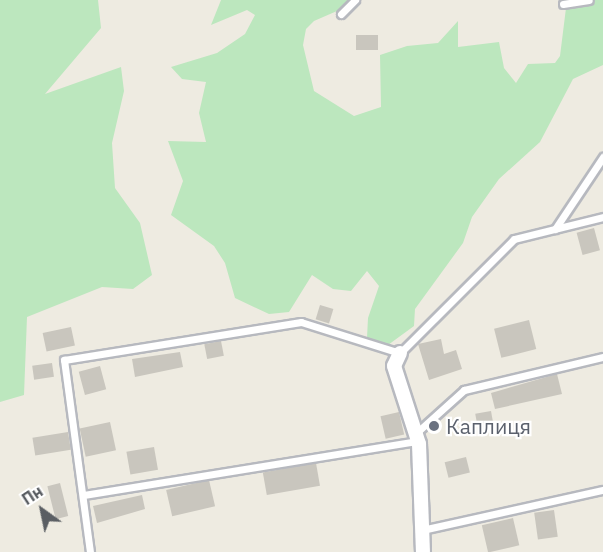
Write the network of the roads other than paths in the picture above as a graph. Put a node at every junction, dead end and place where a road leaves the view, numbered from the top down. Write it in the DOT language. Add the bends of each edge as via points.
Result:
graph roads {
  1 [pos="355,0"];
  2 [pos="589,0"];
  3 [pos="563,4"];
  4 [pos="341,14"];
  5 [pos="603,157"];
  6 [pos="603,217"];
  7 [pos="555,229"];
  8 [pos="400,353"];
  9 [pos="603,357"];
  10 [pos="416,437"];
  11 [pos="603,490"];
  12 [pos="84,495"];
  13 [pos="422,530"];
  14 [pos="90,552"];
  15 [pos="423,552"];
  1 -- 4 [label="lane"];
  2 -- 3 [label="lane"];
  5 -- 7 [label="lane"];
  6 -- 7 [label="lane"];
  7 -- 8 [label="lane" via="514,239 503,247"];
  8 -- 10 [label="street" via="394,366"];
  8 -- 12 [label="lane" via="300,322 64,360"];
  9 -- 10 [label="lane" via="464,390"];
  10 -- 12 [label="lane"];
  10 -- 13 [label="street"];
  11 -- 13 [label="lane"];
  12 -- 14 [label="lane"];
  13 -- 15 [label="street"];
}
